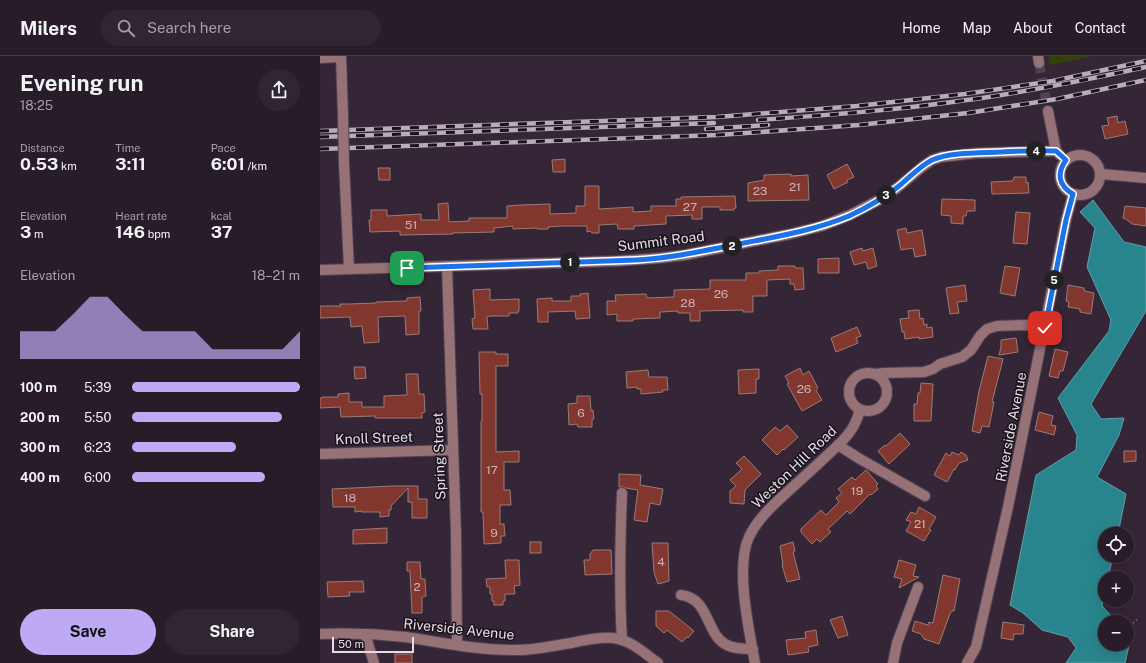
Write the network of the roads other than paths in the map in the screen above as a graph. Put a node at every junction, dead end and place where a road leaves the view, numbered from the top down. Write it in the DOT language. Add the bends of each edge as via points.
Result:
graph roads {
  1 [pos="341,57"];
  2 [pos="320,58"];
  3 [pos="1048,111"];
  4 [pos="1056,151"];
  5 [pos="1066,160"];
  6 [pos="1101,174"];
  7 [pos="1146,178"];
  8 [pos="1073,194"];
  9 [pos="447,267"];
  10 [pos="349,269"];
  11 [pos="320,270"];
  12 [pos="1045,328"];
  13 [pos="874,374"];
  14 [pos="860,410"];
  15 [pos="838,445"];
  16 [pos="453,450"];
  17 [pos="320,454"];
  18 [pos="622,493"];
  19 [pos="925,496"];
  20 [pos="918,587"];
  21 [pos="681,595"];
  22 [pos="320,634"];
  23 [pos="365,634"];
  24 [pos="622,640"];
  25 [pos="457,645"];
  26 [pos="753,649"];
  27 [pos="374,663"];
  28 [pos="658,663"];
  29 [pos="755,663"];
  30 [pos="893,663"];
  31 [pos="967,663"];
  1 -- 2 [label="street"];
  1 -- 10 [label="street, bridge"];
  3 -- 4 [label="street"];
  4 -- 5 [label="street"];
  4 -- 9 [label="street, Summit Road" via="977,153 942,157 932,160 897,188 850,215 804,231 705,251 636,260"];
  5 -- 6 [label="street" via="1080,155 1090,157 1097,164"];
  5 -- 8 [label="street" via="1060,171 1061,182"];
  6 -- 7 [label="street"];
  6 -- 8 [label="street" via="1097,187 1092,191 1087,194"];
  8 -- 12 [label="street, Riverside Avenue"];
  9 -- 10 [label="street, Summit Road"];
  9 -- 16 [label="street, Spring Street"];
  10 -- 11 [label="street, Summit Road"];
  12 -- 13 [label="street" via="1027,325 997,326 987,329 971,350 962,357 933,369 924,372"];
  12 -- 31 [label="street, Riverside Avenue" via="982,624 976,647"];
  13 -- 14 [label="street" via="856,377 850,387 851,400"];
  13 -- 14 [label="street" via="884,381 888,391 886,399 876,410"];
  14 -- 15 [label="street, Weston Hill Road" via="851,431"];
  15 -- 19 [label="street"];
  15 -- 26 [label="street, Weston Hill Road" via="766,512 749,537 744,551 744,588 747,623"];
  16 -- 17 [label="street, Knoll Street"];
  16 -- 25 [label="street, Spring Street"];
  18 -- 24 [label="street"];
  20 -- 30 [label="street" via="897,643"];
  21 -- 26 [label="street" via="690,597 698,604 721,642 735,648"];
  22 -- 23 [label="street, Riverside Avenue"];
  23 -- 25 [label="street, Riverside Avenue"];
  23 -- 27 [label="street"];
  24 -- 25 [label="street, Riverside Avenue" via="598,638 527,650"];
  24 -- 28 [label="street, Riverside Avenue" via="633,644"];
  26 -- 29 [label="street, Weston Hill Road"];
}
